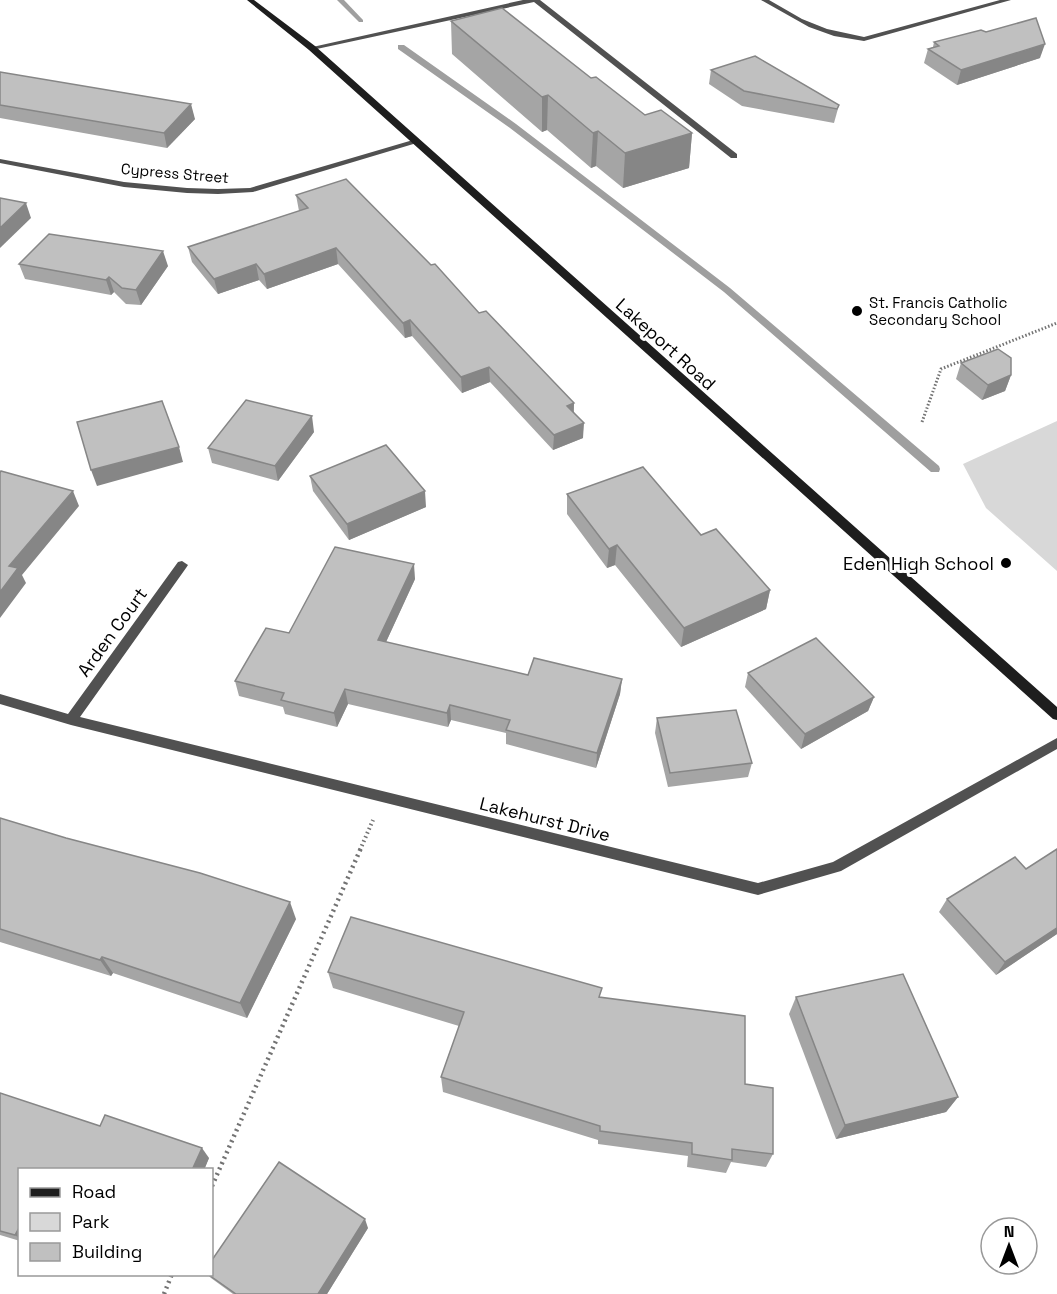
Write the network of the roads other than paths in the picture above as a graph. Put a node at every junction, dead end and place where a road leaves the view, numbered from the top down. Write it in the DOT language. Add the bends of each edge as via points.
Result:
graph roads {
  1 [pos="250,0"];
  2 [pos="534,0"];
  3 [pos="764,0"];
  4 [pos="1008,0"];
  5 [pos="312,48"];
  6 [pos="416,142"];
  7 [pos="734,156"];
  8 [pos="0,161"];
  9 [pos="182,566"];
  10 [pos="0,699"];
  11 [pos="1057,715"];
  12 [pos="71,720"];
  13 [pos="1057,743"];
  1 -- 5 [label="main road, Lakeport Road"];
  2 -- 5 [label="street"];
  2 -- 7 [label="street"];
  3 -- 4 [label="street" via="801,23 843,38 864,39"];
  5 -- 6 [label="main road, Lakeport Road"];
  6 -- 8 [label="street, Cypress Street" via="250,190 229,192 141,187"];
  6 -- 11 [label="main road, Lakeport Road"];
  9 -- 12 [label="street, Arden Court"];
  10 -- 12 [label="street, Lakehurst Drive"];
  12 -- 13 [label="street, Lakehurst Drive" via="758,889 836,867"];
}
